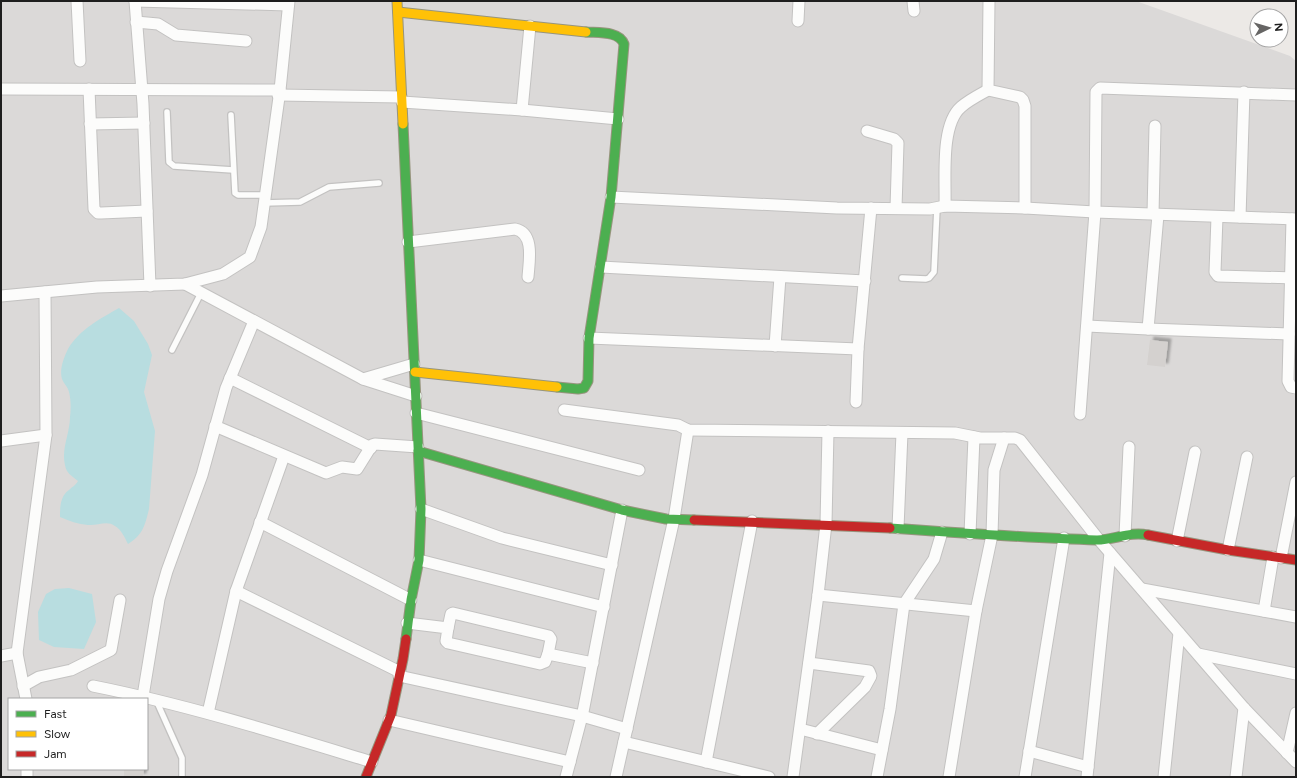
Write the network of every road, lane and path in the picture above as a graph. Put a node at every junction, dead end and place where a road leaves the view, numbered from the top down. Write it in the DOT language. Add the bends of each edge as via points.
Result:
graph roads {
  1 [pos="77,1"];
  2 [pos="135,1"];
  3 [pos="397,1"];
  4 [pos="799,1"];
  5 [pos="989,1"];
  6 [pos="288,3"];
  7 [pos="398,12"];
  8 [pos="136,22"];
  9 [pos="798,22"];
  10 [pos="530,26"];
  11 [pos="246,41"];
  12 [pos="80,62"];
  13 [pos="1,89"];
  14 [pos="89,89"];
  15 [pos="142,90"];
  16 [pos="988,90"];
  17 [pos="279,92"];
  18 [pos="1244,92"];
  19 [pos="1296,95"];
  20 [pos="401,100"];
  21 [pos="522,110"];
  22 [pos="167,112"];
  23 [pos="231,115"];
  24 [pos="618,119"];
  25 [pos="144,123"];
  26 [pos="90,124"];
  27 [pos="1155,126"];
  28 [pos="867,131"];
  29 [pos="233,170"];
  30 [pos="379,183"];
  31 [pos="611,197"];
  32 [pos="264,199"];
  33 [pos="941,207"];
  34 [pos="871,208"];
  35 [pos="896,208"];
  36 [pos="1025,208"];
  37 [pos="147,210"];
  38 [pos="1095,212"];
  39 [pos="1156,214"];
  40 [pos="1217,217"];
  41 [pos="1240,217"];
  42 [pos="1294,219"];
  43 [pos="408,242"];
  44 [pos="601,267"];
  45 [pos="528,277"];
  46 [pos="780,277"];
  47 [pos="902,278"];
  48 [pos="1293,278"];
  49 [pos="865,282"];
  50 [pos="185,284"];
  51 [pos="150,286"];
  52 [pos="45,292"];
  53 [pos="201,293"];
  54 [pos="1,296"];
  55 [pos="254,321"];
  56 [pos="1088,326"];
  57 [pos="1148,329"];
  58 [pos="1289,334"];
  59 [pos="589,338"];
  60 [pos="776,346"];
  61 [pos="858,349"];
  62 [pos="172,350"];
  63 [pos="414,368"];
  64 [pos="230,378"];
  65 [pos="363,379"];
  66 [pos="1296,388"];
  67 [pos="416,396"];
  68 [pos="856,402"];
  69 [pos="564,410"];
  70 [pos="416,413"];
  71 [pos="1080,414"];
  72 [pos="215,426"];
  73 [pos="688,430"];
  74 [pos="828,431"];
  75 [pos="902,433"];
  76 [pos="46,434"];
  77 [pos="974,437"];
  78 [pos="1004,438"];
  79 [pos="1,441"];
  80 [pos="1129,447"];
  81 [pos="370,448"];
  82 [pos="418,449"];
  83 [pos="1195,452"];
  84 [pos="284,456"];
  85 [pos="1248,457"];
  86 [pos="639,470"];
  87 [pos="1296,482"];
  88 [pos="421,509"];
  89 [pos="622,510"];
  90 [pos="674,519"];
  91 [pos="752,521"];
  92 [pos="260,522"];
  93 [pos="826,524"];
  94 [pos="898,528"];
  95 [pos="942,532"];
  96 [pos="970,534"];
  97 [pos="992,535"];
  98 [pos="1125,536"];
  99 [pos="1064,538"];
  100 [pos="1099,540"];
  101 [pos="1177,541"];
  102 [pos="1228,550"];
  103 [pos="1110,553"];
  104 [pos="1277,558"];
  105 [pos="419,560"];
  106 [pos="1296,560"];
  107 [pos="612,565"];
  108 [pos="1142,589"];
  109 [pos="236,591"];
  110 [pos="818,595"];
  111 [pos="120,600"];
  112 [pos="411,600"];
  113 [pos="904,604"];
  114 [pos="604,607"];
  115 [pos="976,611"];
  116 [pos="1264,611"];
  117 [pos="1296,617"];
  118 [pos="407,623"];
  119 [pos="448,628"];
  120 [pos="1179,633"];
  121 [pos="17,653"];
  122 [pos="548,654"];
  123 [pos="1198,654"];
  124 [pos="1,656"];
  125 [pos="593,663"];
  126 [pos="809,663"];
  127 [pos="400,674"];
  128 [pos="1296,674"];
  129 [pos="23,686"];
  130 [pos="93,686"];
  131 [pos="143,696"];
  132 [pos="26,698"];
  133 [pos="156,700"];
  134 [pos="1244,708"];
  135 [pos="1296,713"];
  136 [pos="208,714"];
  137 [pos="582,716"];
  138 [pos="389,720"];
  139 [pos="627,729"];
  140 [pos="800,729"];
  141 [pos="817,734"];
  142 [pos="624,742"];
  143 [pos="882,750"];
  144 [pos="1029,750"];
  145 [pos="1287,753"];
  146 [pos="372,762"];
  147 [pos="570,762"];
  148 [pos="706,762"];
  149 [pos="1296,762"];
  150 [pos="1087,772"];
  151 [pos="182,777"];
  152 [pos="366,777"];
  153 [pos="566,777"];
  154 [pos="616,777"];
  155 [pos="769,777"];
  156 [pos="792,777"];
  157 [pos="877,777"];
  158 [pos="949,777"];
  159 [pos="1025,777"];
  160 [pos="1164,777"];
  161 [pos="1236,777"];
  1 -- 12 [label="street"];
  2 -- 6 [label="street"];
  2 -- 8 [label="street"];
  3 -- 7 [label="street"];
  4 -- 9 [label="street"];
  5 -- 16 [label="street"];
  6 -- 17 [label="street"];
  7 -- 10 [label="street"];
  7 -- 20 [label="street"];
  8 -- 11 [label="street" via="158,24 176,34"];
  8 -- 15 [label="street"];
  10 -- 21 [label="street"];
  10 -- 24 [label="street" via="617,35 622,39 624,51"];
  13 -- 14 [label="street"];
  14 -- 15 [label="street"];
  14 -- 26 [label="street"];
  15 -- 17 [label="street"];
  15 -- 25 [label="street"];
  16 -- 33 [label="street" via="960,107 951,123 946,146"];
  16 -- 36 [label="street" via="1020,97 1025,106"];
  17 -- 20 [label="street"];
  17 -- 32 [label="street"];
  18 -- 19 [label="street"];
  18 -- 38 [label="street" via="1100,88 1096,92"];
  18 -- 41 [label="street"];
  20 -- 21 [label="street"];
  20 -- 43 [label="street"];
  21 -- 24 [label="street"];
  22 -- 29 [label="lane" via="171,164"];
  23 -- 29 [label="lane"];
  24 -- 31 [label="street"];
  25 -- 26 [label="street"];
  25 -- 37 [label="street"];
  26 -- 37 [label="street" via="94,209 101,213"];
  27 -- 39 [label="street"];
  28 -- 35 [label="street" via="894,139 898,143"];
  29 -- 32 [label="lane" via="234,190 238,195"];
  30 -- 32 [label="lane" via="329,186 300,202"];
  31 -- 34 [label="street"];
  31 -- 44 [label="street"];
  32 -- 50 [label="street" via="260,227 250,257 223,274"];
  33 -- 35 [label="street"];
  33 -- 36 [label="street"];
  33 -- 47 [label="lane" via="934,272 926,279"];
  34 -- 35 [label="street"];
  34 -- 49 [label="street"];
  36 -- 38 [label="street"];
  37 -- 51 [label="street"];
  38 -- 39 [label="street"];
  38 -- 56 [label="street"];
  39 -- 40 [label="street"];
  39 -- 57 [label="street"];
  40 -- 41 [label="street"];
  40 -- 48 [label="street" via="1215,272 1218,276"];
  41 -- 42 [label="street"];
  42 -- 48 [label="street"];
  43 -- 45 [label="street" via="520,230 527,237 529,247"];
  43 -- 63 [label="street"];
  44 -- 46 [label="street"];
  44 -- 59 [label="street"];
  46 -- 49 [label="street"];
  46 -- 60 [label="street"];
  48 -- 58 [label="street"];
  49 -- 61 [label="street"];
  50 -- 51 [label="street"];
  50 -- 53 [label="street"];
  51 -- 52 [label="street" via="97,287"];
  52 -- 54 [label="street"];
  52 -- 76 [label="street"];
  53 -- 55 [label="street"];
  53 -- 62 [label="lane"];
  55 -- 64 [label="street"];
  55 -- 65 [label="street"];
  56 -- 57 [label="street"];
  56 -- 71 [label="street"];
  57 -- 58 [label="street"];
  58 -- 66 [label="street" via="1288,381 1291,387"];
  59 -- 60 [label="street"];
  59 -- 63 [label="street" via="588,381 581,389"];
  60 -- 61 [label="street"];
  61 -- 68 [label="street"];
  63 -- 65 [label="street"];
  63 -- 67 [label="street"];
  64 -- 72 [label="street"];
  64 -- 81 [label="street"];
  65 -- 67 [label="street"];
  67 -- 70 [label="street"];
  69 -- 73 [label="street" via="678,425"];
  70 -- 82 [label="street"];
  70 -- 86 [label="street"];
  72 -- 84 [label="street"];
  72 -- 131 [label="street" via="202,475 159,599"];
  73 -- 74 [label="street"];
  73 -- 90 [label="street"];
  74 -- 75 [label="street"];
  74 -- 93 [label="street"];
  75 -- 77 [label="street" via="955,433"];
  75 -- 94 [label="street"];
  76 -- 79 [label="street"];
  76 -- 121 [label="street"];
  77 -- 78 [label="street"];
  77 -- 96 [label="street"];
  78 -- 97 [label="street" via="994,470"];
  78 -- 100 [label="street" via="1015,438 1024,444"];
  80 -- 98 [label="street"];
  81 -- 82 [label="street" via="378,444"];
  81 -- 84 [label="street" via="357,469 342,467 328,473"];
  82 -- 88 [label="street"];
  82 -- 89 [label="street"];
  83 -- 101 [label="street"];
  84 -- 92 [label="street"];
  85 -- 102 [label="street"];
  87 -- 104 [label="street"];
  88 -- 105 [label="street"];
  88 -- 107 [label="street" via="502,538"];
  89 -- 90 [label="street"];
  89 -- 107 [label="street"];
  90 -- 91 [label="street"];
  90 -- 139 [label="street"];
  91 -- 93 [label="street"];
  91 -- 148 [label="street"];
  92 -- 109 [label="street"];
  92 -- 112 [label="street"];
  93 -- 94 [label="street"];
  93 -- 110 [label="street"];
  94 -- 95 [label="street"];
  95 -- 96 [label="street"];
  95 -- 113 [label="street" via="934,559"];
  96 -- 97 [label="street"];
  97 -- 99 [label="street"];
  97 -- 115 [label="street"];
  98 -- 100 [label="street"];
  98 -- 101 [label="street" via="1139,533"];
  99 -- 100 [label="street"];
  99 -- 144 [label="street"];
  100 -- 103 [label="street"];
  101 -- 102 [label="street"];
  102 -- 104 [label="street"];
  103 -- 108 [label="street"];
  103 -- 150 [label="street"];
  104 -- 106 [label="street"];
  104 -- 116 [label="street"];
  105 -- 112 [label="street"];
  105 -- 114 [label="street"];
  107 -- 114 [label="street"];
  108 -- 116 [label="street"];
  108 -- 120 [label="street"];
  109 -- 127 [label="street"];
  109 -- 136 [label="street"];
  110 -- 113 [label="street"];
  110 -- 126 [label="street"];
  111 -- 129 [label="street" via="111,650 71,670 39,677"];
  112 -- 118 [label="street"];
  113 -- 115 [label="street"];
  113 -- 143 [label="street"];
  114 -- 125 [label="street"];
  115 -- 158 [label="street"];
  116 -- 117 [label="street"];
  118 -- 119 [label="street"];
  118 -- 127 [label="street"];
  119 -- 122 [label="street" via="448,643 542,664"];
  119 -- 122 [label="street" via="452,613 549,636 551,639"];
  120 -- 123 [label="street"];
  120 -- 160 [label="street"];
  121 -- 124 [label="street"];
  121 -- 129 [label="street"];
  122 -- 125 [label="street"];
  123 -- 128 [label="street"];
  123 -- 134 [label="street"];
  125 -- 137 [label="street"];
  126 -- 140 [label="street"];
  126 -- 141 [label="street" via="869,671 871,676 865,687"];
  127 -- 137 [label="street"];
  127 -- 138 [label="street"];
  129 -- 132 [label="street"];
  130 -- 131 [label="street"];
  131 -- 133 [label="street"];
  133 -- 136 [label="street"];
  133 -- 151 [label="lane" via="182,758"];
  134 -- 145 [label="street"];
  134 -- 161 [label="street"];
  135 -- 145 [label="street"];
  136 -- 146 [label="street"];
  137 -- 139 [label="street"];
  137 -- 147 [label="street"];
  138 -- 146 [label="street"];
  138 -- 147 [label="street"];
  139 -- 142 [label="street"];
  140 -- 141 [label="street"];
  140 -- 156 [label="street"];
  141 -- 143 [label="street"];
  142 -- 148 [label="street"];
  142 -- 154 [label="street"];
  143 -- 157 [label="street"];
  144 -- 150 [label="street"];
  144 -- 159 [label="street"];
  145 -- 149 [label="street"];
  146 -- 152 [label="street"];
  147 -- 153 [label="street"];
  148 -- 155 [label="street"];
}
